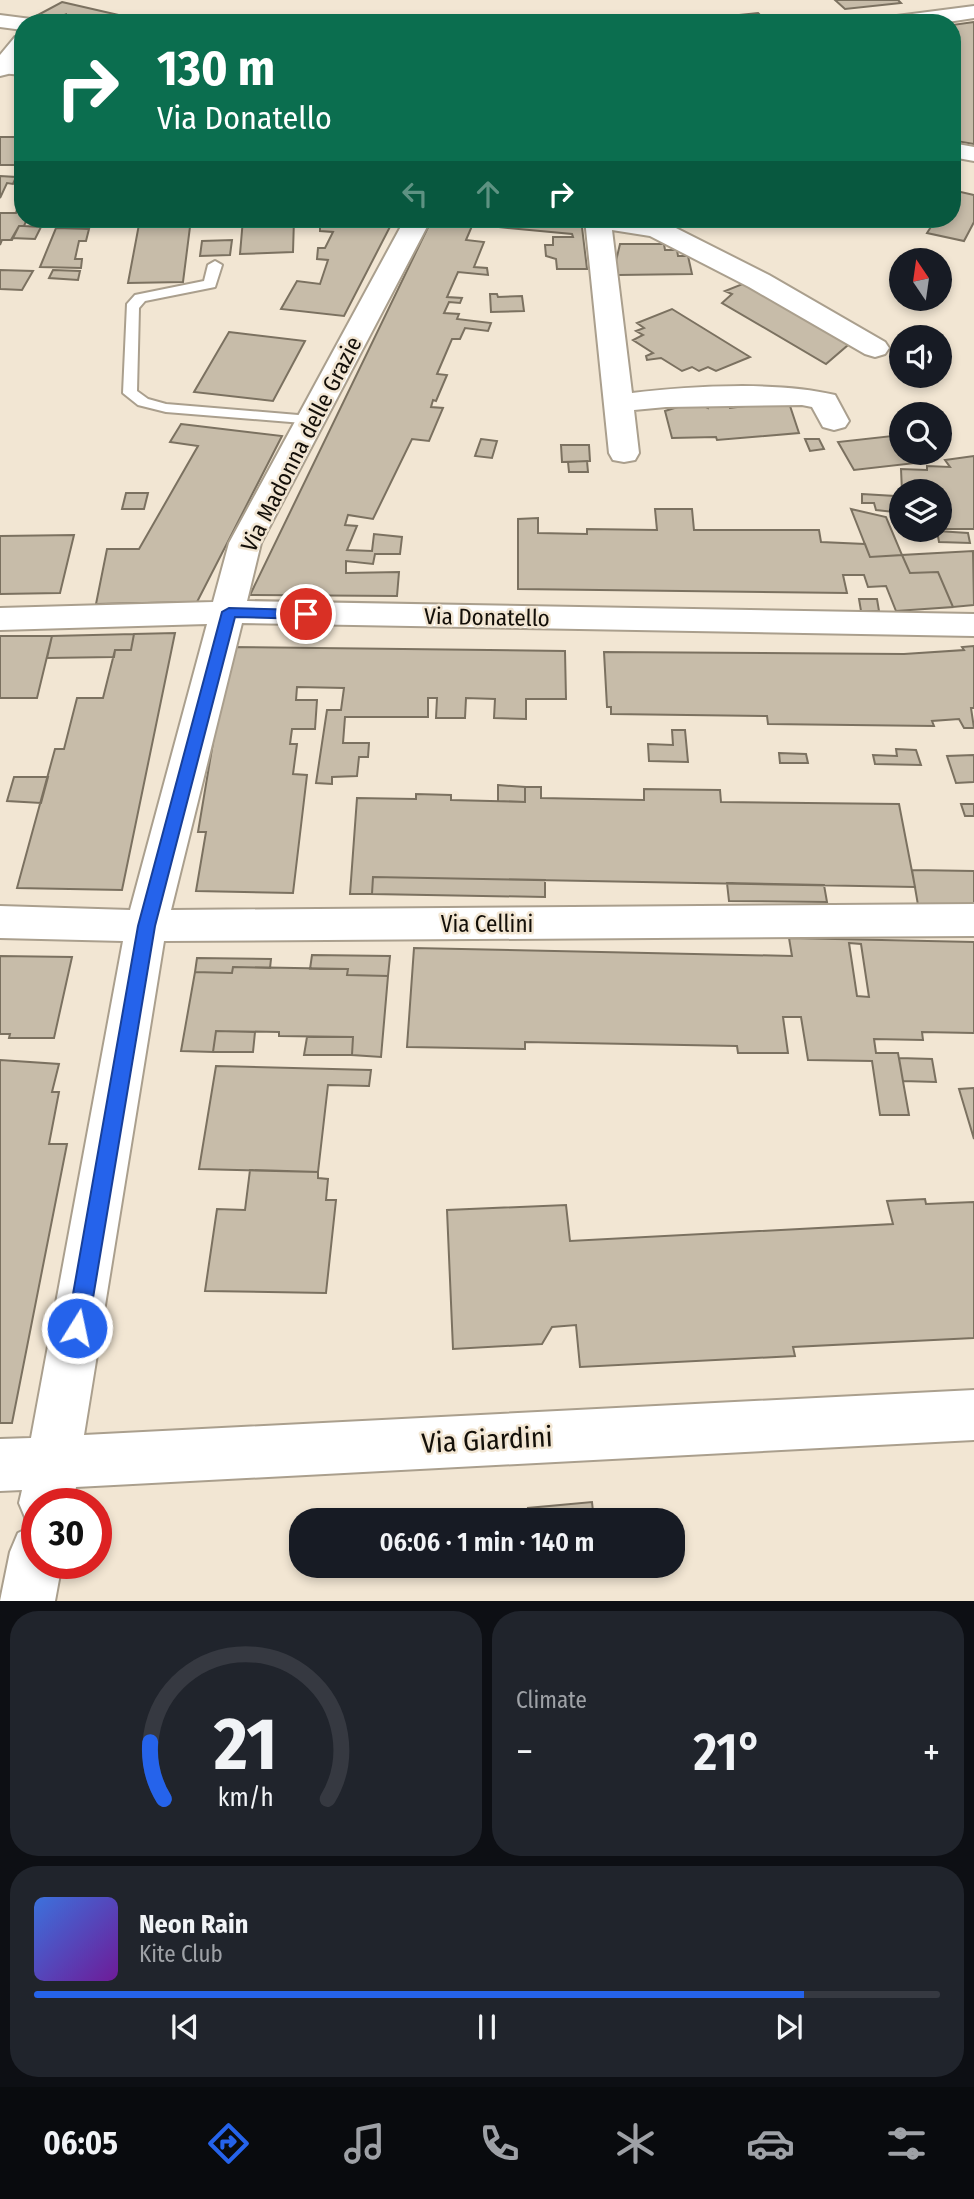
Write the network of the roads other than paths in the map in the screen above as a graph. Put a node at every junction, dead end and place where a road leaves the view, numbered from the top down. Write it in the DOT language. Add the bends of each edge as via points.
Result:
graph roads {
  1 [pos="12,0"];
  2 [pos="0,4"];
  3 [pos="413,228"];
  4 [pos="599,228"];
  5 [pos="650,228"];
  6 [pos="215,265"];
  7 [pos="876,348"];
  8 [pos="785,370"];
  9 [pos="618,392"];
  10 [pos="310,421"];
  11 [pos="834,421"];
  12 [pos="624,453"];
  13 [pos="229,612"];
  14 [pos="0,619"];
  15 [pos="974,625"];
  16 [pos="974,920"];
  17 [pos="0,922"];
  18 [pos="146,926"];
  19 [pos="974,1415"];
  20 [pos="0,1465"];
  21 [pos="50,1483"];
  22 [pos="31,1579"];
  23 [pos="27,1601"];
  1 -- 2 [label="street"];
  3 -- 10 [label="street, Via Madonna delle Grazie"];
  4 -- 9 [label="street"];
  5 -- 7 [label="street" via="759,281"];
  6 -- 10 [label="lane" via="210,284 140,298 132,307 130,393 142,402 166,408"];
  8 -- 9 [label="street" via="781,380"];
  9 -- 11 [label="street" via="666,398 802,396 824,401"];
  9 -- 12 [label="street"];
  10 -- 13 [label="street, Via Madonna delle Grazie" via="245,543"];
  13 -- 14 [label="street, Via Donatello"];
  13 -- 15 [label="street, Via Donatello"];
  13 -- 18 [label="street, Via Madonna delle Grazie"];
  16 -- 18 [label="street, Via Cellini"];
  17 -- 18 [label="street, Via Cellini"];
  18 -- 21 [label="street, Via Madonna delle Grazie"];
  19 -- 21 [label="street, Via Giardini"];
  20 -- 21 [label="street, Via Giardini"];
  22 -- 23 [label="street"];
}
